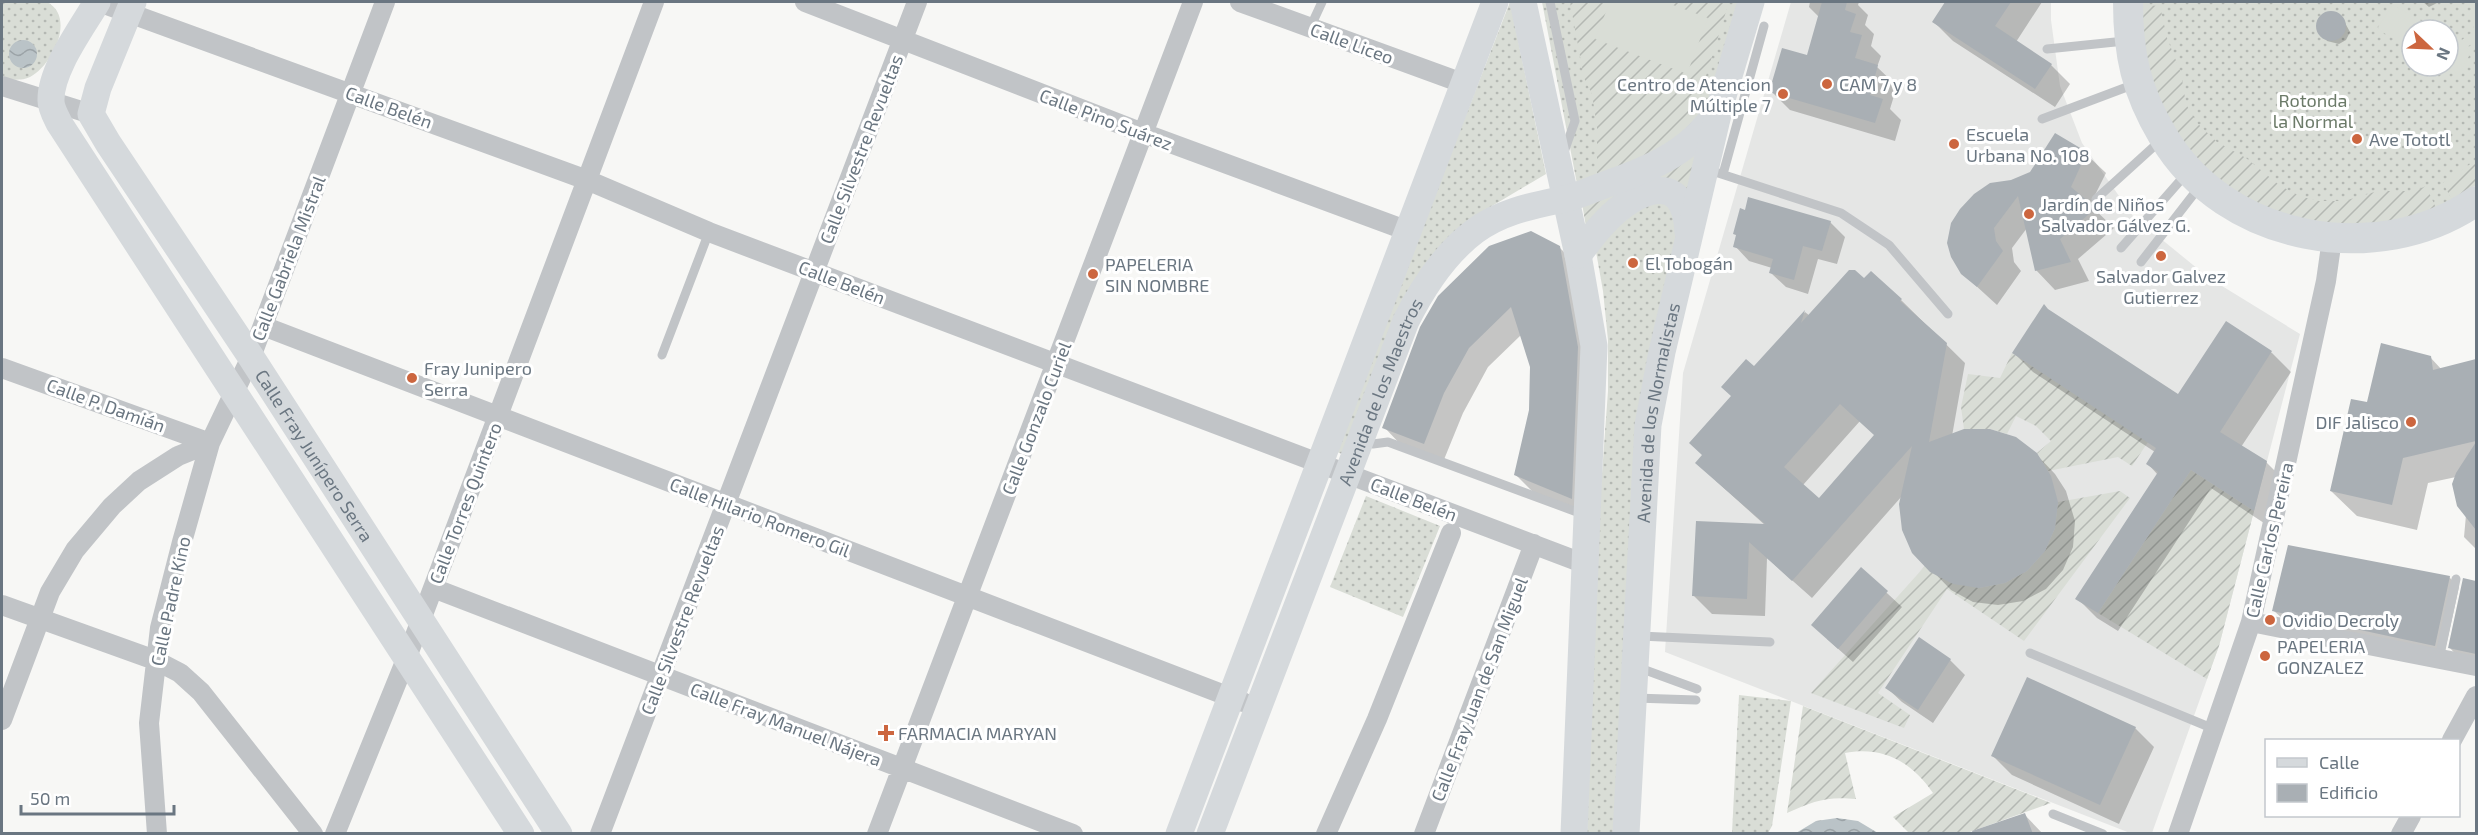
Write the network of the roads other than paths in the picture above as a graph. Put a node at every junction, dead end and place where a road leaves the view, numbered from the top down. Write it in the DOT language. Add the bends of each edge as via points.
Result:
graph roads {
  1 [pos="98,2"];
  2 [pos="654,2"];
  3 [pos="805,2"];
  4 [pos="917,2"];
  5 [pos="1193,2"];
  6 [pos="1240,2"];
  7 [pos="1322,2"];
  8 [pos="1495,2"];
  9 [pos="1523,2"];
  10 [pos="1550,2"];
  11 [pos="1751,2"];
  12 [pos="2128,2"];
  13 [pos="379,3"];
  14 [pos="131,7"];
  15 [pos="1764,26"];
  16 [pos="1310,28"];
  17 [pos="902,41"];
  18 [pos="2128,41"];
  19 [pos="2047,49"];
  20 [pos="2139,83"];
  21 [pos="1465,84"];
  22 [pos="2,86"];
  23 [pos="351,92"];
  24 [pos="51,101"];
  25 [pos="1720,106"];
  26 [pos="91,114"];
  27 [pos="2042,119"];
  28 [pos="1143,133"];
  29 [pos="2164,138"];
  30 [pos="1560,166"];
  31 [pos="1715,172"];
  32 [pos="2196,176"];
  33 [pos="586,180"];
  34 [pos="1567,198"];
  35 [pos="2096,198"];
  36 [pos="2472,208"];
  37 [pos="1408,231"];
  38 [pos="709,232"];
  39 [pos="2332,239"];
  40 [pos="1688,243"];
  41 [pos="2121,248"];
  42 [pos="1578,255"];
  43 [pos="2141,262"];
  44 [pos="815,272"];
  45 [pos="1948,314"];
  46 [pos="263,326"];
  47 [pos="662,355"];
  48 [pos="251,357"];
  49 [pos="1057,363"];
  50 [pos="2,368"];
  51 [pos="234,391"];
  52 [pos="498,416"];
  53 [pos="1361,440"];
  54 [pos="210,443"];
  55 [pos="1321,464"];
  56 [pos="1347,473"];
  57 [pos="727,504"];
  58 [pos="1587,516"];
  59 [pos="1451,533"];
  60 [pos="1534,544"];
  61 [pos="1585,564"];
  62 [pos="2456,579"];
  63 [pos="433,588"];
  64 [pos="968,597"];
  65 [pos="2,605"];
  66 [pos="39,619"];
  67 [pos="421,620"];
  68 [pos="2251,622"];
  69 [pos="1636,636"];
  70 [pos="1770,642"];
  71 [pos="2030,653"];
  72 [pos="407,657"];
  73 [pos="2439,659"];
  74 [pos="155,660"];
  75 [pos="2476,666"];
  76 [pos="1635,667"];
  77 [pos="661,675"];
  78 [pos="1697,688"];
  79 [pos="2476,696"];
  80 [pos="1231,698"];
  81 [pos="1633,698"];
  82 [pos="1696,700"];
  83 [pos="1258,708"];
  84 [pos="2,720"];
  85 [pos="2214,729"];
  86 [pos="2453,739"];
  87 [pos="902,768"];
  88 [pos="2053,814"];
  89 [pos="2410,817"];
  90 [pos="157,834"];
  91 [pos="313,834"];
  92 [pos="335,834"];
  93 [pos="521,834"];
  94 [pos="559,834"];
  95 [pos="600,834"];
  96 [pos="877,834"];
  97 [pos="1073,834"];
  98 [pos="1179,834"];
  99 [pos="1210,834"];
  100 [pos="1326,834"];
  101 [pos="1424,834"];
  102 [pos="1575,834"];
  103 [pos="1626,834"];
  104 [pos="2103,834"];
  105 [pos="2178,834"];
  106 [pos="2401,834"];
  1 -- 14 [label="street, Calle Belén"];
  1 -- 24 [label="street" via="60,65"];
  2 -- 33 [label="street, Calle Torres Quintero"];
  3 -- 17 [label="street, Calle Pino Suárez"];
  4 -- 17 [label="street, Calle Silvestre Revueltas"];
  5 -- 28 [label="street, Calle Gonzalo Curiel"];
  6 -- 16 [label="street, Calle Liceo"];
  7 -- 16 [label="lane"];
  8 -- 21 [label="street, Avenida de los Maestros"];
  9 -- 30 [label="street"];
  10 -- 30 [label="lane" via="1575,121"];
  11 -- 25 [label="street, Avenida de los Normalistas"];
  12 -- 18 [label="main road"];
  13 -- 23 [label="street, Calle Gabriela Mistral"];
  14 -- 23 [label="street, Calle Belén"];
  14 -- 26 [label="street" via="93,100"];
  15 -- 31 [label="lane"];
  16 -- 21 [label="street, Calle Liceo"];
  17 -- 28 [label="street, Calle Pino Suárez"];
  17 -- 44 [label="street, Calle Silvestre Revueltas"];
  18 -- 19 [label="lane"];
  18 -- 20 [label="main road"];
  20 -- 27 [label="lane"];
  20 -- 29 [label="main road"];
  21 -- 37 [label="street, Avenida de los Maestros"];
  22 -- 24 [label="street"];
  23 -- 33 [label="street, Calle Belén"];
  23 -- 46 [label="street, Calle Gabriela Mistral"];
  24 -- 26 [label="street"];
  24 -- 51 [label="street, Calle Fray Junípero Serra" via="59,123"];
  25 -- 31 [label="street, Avenida de los Normalistas"];
  25 -- 34 [label="street, Avenida de los Maestros" via="1711,123 1680,152 1631,176"];
  26 -- 48 [label="street, Calle Fray Junípero Serra"];
  28 -- 37 [label="street, Calle Pino Suárez"];
  28 -- 49 [label="street, Calle Gonzalo Curiel"];
  29 -- 32 [label="main road"];
  29 -- 35 [label="lane"];
  30 -- 34 [label="street"];
  31 -- 40 [label="street, Avenida de los Normalistas"];
  31 -- 45 [label="lane" via="1841,213 1888,245"];
  32 -- 39 [label="main road" via="2237,208 2283,229"];
  32 -- 41 [label="lane"];
  32 -- 43 [label="lane"];
  33 -- 38 [label="street, Calle Belén"];
  33 -- 52 [label="street, Calle Torres Quintero"];
  34 -- 42 [label="street"];
  34 -- 53 [label="street, Avenida de los Maestros" via="1522,207 1497,218 1475,231 1436,270 1406,321"];
  36 -- 39 [label="main road" via="2403,234"];
  37 -- 55 [label="street, Avenida de los Maestros"];
  38 -- 44 [label="street, Calle Belén"];
  38 -- 47 [label="lane"];
  39 -- 68 [label="street, Calle Carlos Pereira"];
  40 -- 42 [label="street" via="1687,214 1682,203 1676,195 1658,190 1635,199 1606,221"];
  40 -- 69 [label="street, Avenida de los Normalistas" via="1647,425"];
  42 -- 58 [label="street" via="1594,346"];
  44 -- 49 [label="street, Calle Belén"];
  44 -- 57 [label="street, Calle Silvestre Revueltas"];
  46 -- 48 [label="street, Calle Gabriela Mistral"];
  46 -- 52 [label="street, Calle Hilario Romero Gil"];
  48 -- 51 [label="street, Calle Gabriela Mistral"];
  48 -- 67 [label="street, Calle Fray Junípero Serra"];
  49 -- 55 [label="street, Calle Belén"];
  49 -- 64 [label="street, Calle Gonzalo Curiel"];
  50 -- 54 [label="street, Calle P. Damián"];
  51 -- 54 [label="street, Calle Gabriela Mistral"];
  51 -- 72 [label="street, Calle Fray Junípero Serra"];
  52 -- 57 [label="street, Calle Hilario Romero Gil"];
  52 -- 63 [label="street, Calle Torres Quintero"];
  53 -- 56 [label="street, Avenida de los Maestros"];
  53 -- 58 [label="lane" via="1373,444 1388,442"];
  54 -- 66 [label="street" via="159,466 112,506 75,550"];
  54 -- 74 [label="street, Calle Padre Kino" via="169,591"];
  55 -- 56 [label="street, Calle Belén"];
  55 -- 80 [label="street, Avenida de los Maestros"];
  56 -- 60 [label="street, Calle Belén"];
  56 -- 83 [label="street, Avenida de los Maestros"];
  57 -- 64 [label="street, Calle Hilario Romero Gil"];
  57 -- 77 [label="street, Calle Silvestre Revueltas"];
  58 -- 61 [label="street"];
  59 -- 100 [label="street"];
  60 -- 61 [label="street, Calle Belén"];
  60 -- 101 [label="street, Calle Fray Juan de San Miguel"];
  61 -- 102 [label="street"];
  62 -- 73 [label="lane"];
  63 -- 67 [label="street, Calle Torres Quintero"];
  63 -- 77 [label="street, Calle Fray Manuel Nájera"];
  64 -- 80 [label="street, Calle Hilario Romero Gil"];
  64 -- 87 [label="street, Calle Gonzalo Curiel"];
  65 -- 66 [label="street"];
  66 -- 74 [label="street"];
  66 -- 84 [label="street"];
  67 -- 72 [label="street, Calle Torres Quintero"];
  67 -- 94 [label="street, Calle Fray Junípero Serra"];
  68 -- 73 [label="street"];
  68 -- 85 [label="street, Calle Carlos Pereira"];
  69 -- 70 [label="lane"];
  69 -- 76 [label="street, Avenida de los Normalistas"];
  71 -- 85 [label="lane"];
  72 -- 92 [label="street, Calle Torres Quintero"];
  72 -- 93 [label="street, Calle Fray Junípero Serra"];
  73 -- 75 [label="street"];
  74 -- 90 [label="street, Calle Padre Kino" via="149,723"];
  74 -- 91 [label="street" via="180,673 201,692"];
  76 -- 78 [label="lane"];
  76 -- 81 [label="street, Avenida de los Normalistas"];
  77 -- 87 [label="street, Calle Fray Manuel Nájera"];
  77 -- 95 [label="street, Calle Silvestre Revueltas"];
  79 -- 86 [label="street"];
  80 -- 83 [label="street, Calle Hilario Romero Gil"];
  80 -- 98 [label="street, Avenida de los Maestros"];
  81 -- 82 [label="lane"];
  81 -- 103 [label="street, Avenida de los Normalistas"];
  83 -- 99 [label="street, Avenida de los Maestros"];
  85 -- 105 [label="street, Calle Carlos Pereira"];
  87 -- 96 [label="street, Calle Gonzalo Curiel"];
  87 -- 97 [label="street, Calle Fray Manuel Nájera"];
  88 -- 104 [label="lane"];
  89 -- 106 [label="street"];
}
